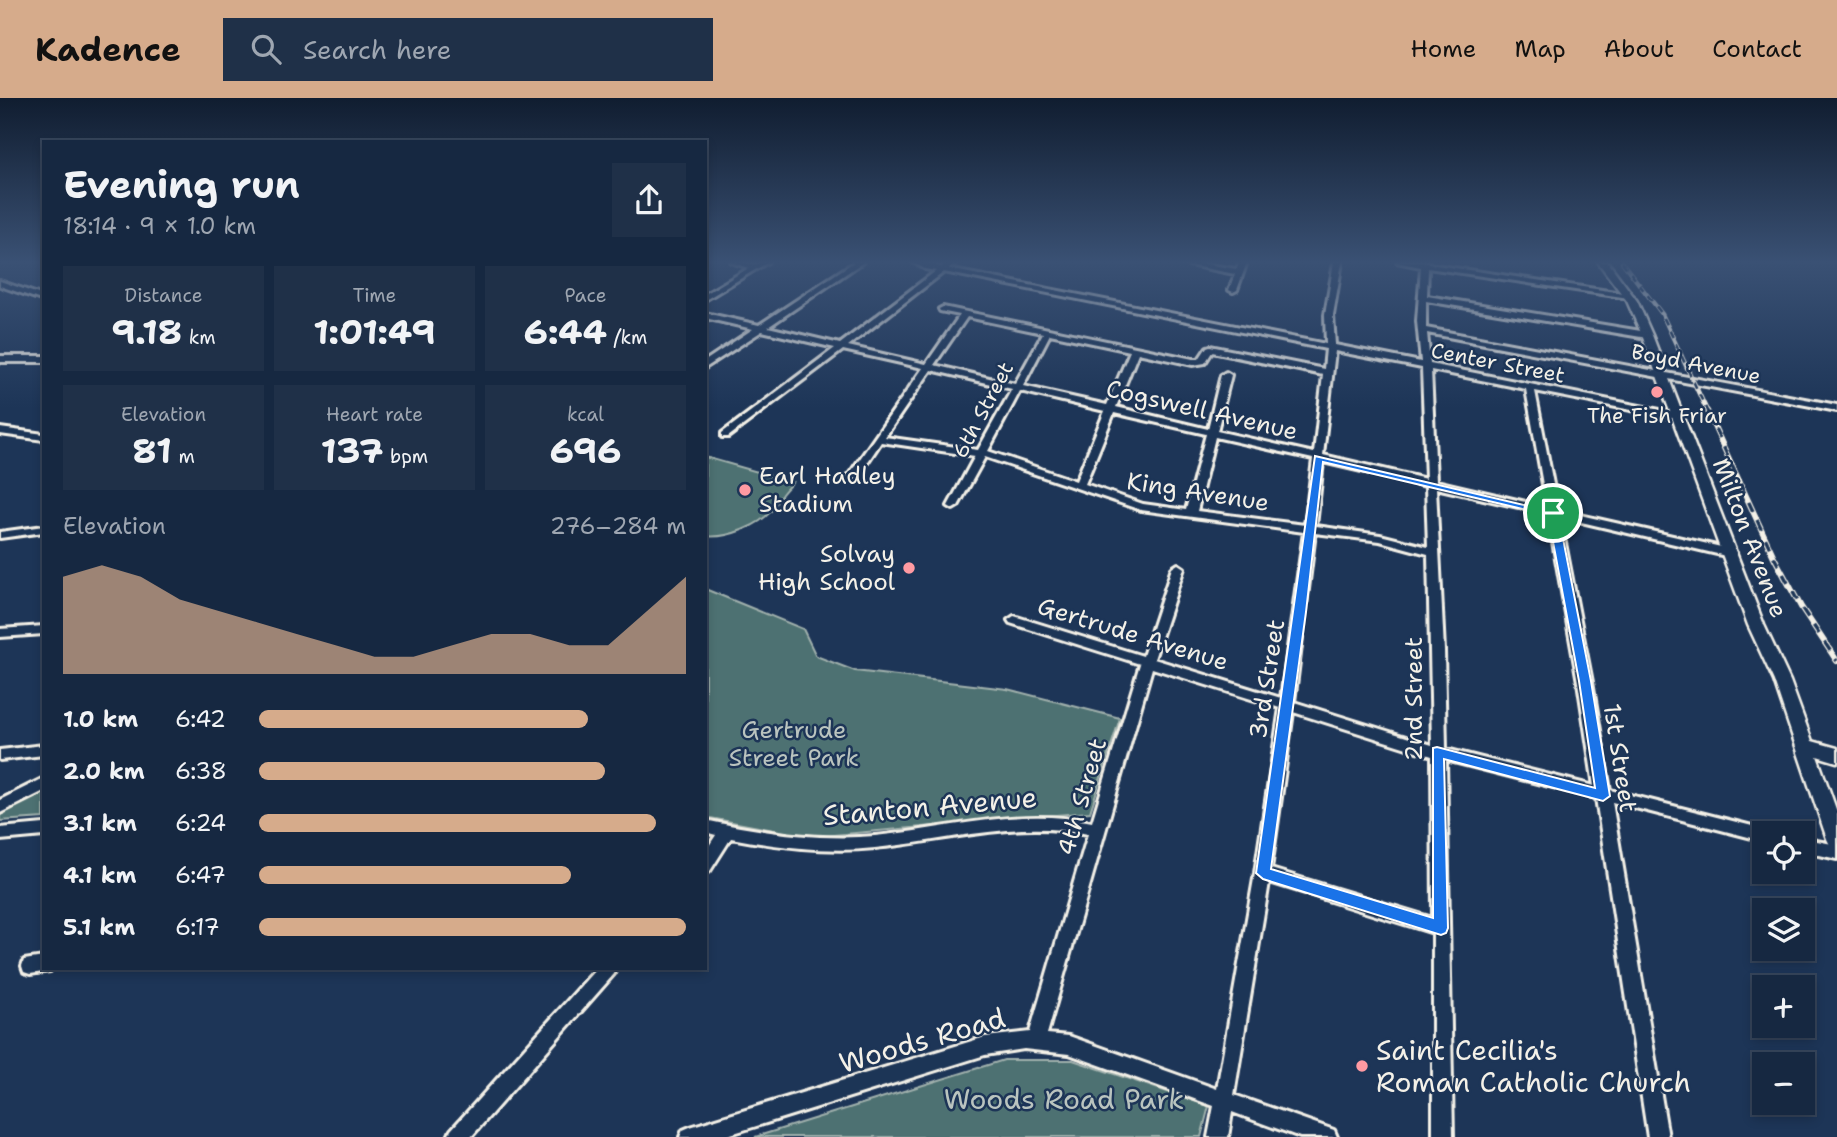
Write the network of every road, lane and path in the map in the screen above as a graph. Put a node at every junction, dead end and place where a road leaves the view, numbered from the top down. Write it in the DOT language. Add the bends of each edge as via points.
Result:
graph roads {
  1 [pos="787,310"];
  2 [pos="889,310"];
  3 [pos="950,310"];
  4 [pos="1147,310"];
  5 [pos="1330,310"];
  6 [pos="1421,310"];
  7 [pos="1498,310"];
  8 [pos="1636,310"];
  9 [pos="965,314"];
  10 [pos="707,316"];
  11 [pos="761,328"];
  12 [pos="1424,330"];
  13 [pos="1048,331"];
  14 [pos="1647,335"];
  15 [pos="840,347"];
  16 [pos="1331,347"];
  17 [pos="1135,350"];
  18 [pos="0,359"];
  19 [pos="42,359"];
  20 [pos="707,364"];
  21 [pos="928,367"];
  22 [pos="1426,367"];
  23 [pos="1328,373"];
  24 [pos="1226,375"];
  25 [pos="1661,375"];
  26 [pos="1530,387"];
  27 [pos="1016,388"];
  28 [pos="1837,408"];
  29 [pos="1111,410"];
  30 [pos="1677,416"];
  31 [pos="0,431"];
  32 [pos="1212,433"];
  33 [pos="725,435"];
  34 [pos="42,437"];
  35 [pos="879,439"];
  36 [pos="982,453"];
  37 [pos="1318,458"];
  38 [pos="853,476"];
  39 [pos="1079,485"];
  40 [pos="1431,485"];
  41 [pos="953,506"];
  42 [pos="1191,513"];
  43 [pos="1553,513"];
  44 [pos="42,529"];
  45 [pos="1309,530"];
  46 [pos="0,535"];
  47 [pos="1433,552"];
  48 [pos="1730,553"];
  49 [pos="1178,568"];
  50 [pos="1014,620"];
  51 [pos="42,630"];
  52 [pos="0,633"];
  53 [pos="1146,662"];
  54 [pos="1285,705"];
  55 [pos="1805,746"];
  56 [pos="42,750"];
  57 [pos="1437,752"];
  58 [pos="0,755"];
  59 [pos="1837,755"];
  60 [pos="42,786"];
  61 [pos="1603,796"];
  62 [pos="0,807"];
  63 [pos="707,827"];
  64 [pos="1096,829"];
  65 [pos="42,830"];
  66 [pos="727,831"];
  67 [pos="1752,832"];
  68 [pos="0,834"];
  69 [pos="1837,839"];
  70 [pos="1815,847"];
  71 [pos="1837,852"];
  72 [pos="707,863"];
  73 [pos="1263,873"];
  74 [pos="1441,928"];
  75 [pos="606,970"];
  76 [pos="1036,1040"];
  77 [pos="1225,1101"];
  78 [pos="458,1137"];
  79 [pos="690,1137"];
  80 [pos="1218,1137"];
  81 [pos="1327,1137"];
  82 [pos="1443,1137"];
  83 [pos="1658,1137"];
  1 -- 11 [label="street"];
  2 -- 15 [label="street"];
  3 -- 9 [label="street"];
  4 -- 16 [label="street, Center Street"];
  5 -- 16 [label="street, 3rd Street"];
  6 -- 12 [label="street, 2nd Street"];
  7 -- 14 [label="street"];
  8 -- 14 [label="main road, Milton Avenue"];
  9 -- 13 [label="street"];
  9 -- 21 [label="street"];
  10 -- 11 [label="street, Cogswell Avenue"];
  11 -- 15 [label="street, Cogswell Avenue"];
  11 -- 20 [label="street"];
  12 -- 22 [label="street, 2nd Street"];
  12 -- 25 [label="street, Boyd Avenue"];
  13 -- 17 [label="street"];
  13 -- 27 [label="street, 6th Street"];
  14 -- 25 [label="main road, Milton Avenue"];
  15 -- 21 [label="street, Cogswell Avenue"];
  15 -- 33 [label="street"];
  16 -- 22 [label="street, Center Street"];
  16 -- 23 [label="street, 3rd Street"];
  17 -- 23 [label="street" via="1200,362 1210,349"];
  17 -- 29 [label="street"];
  18 -- 19 [label="street"];
  21 -- 27 [label="street, Cogswell Avenue"];
  21 -- 35 [label="street"];
  22 -- 26 [label="street, Center Street"];
  22 -- 40 [label="street, 2nd Street"];
  23 -- 37 [label="street, 3rd Street"];
  24 -- 32 [label="street"];
  25 -- 28 [label="street, Boyd Avenue"];
  25 -- 30 [label="main road, Milton Avenue"];
  26 -- 30 [label="street, Center Street"];
  26 -- 43 [label="street, 1st Street"];
  27 -- 29 [label="street, Cogswell Avenue"];
  27 -- 36 [label="street, 6th Street"];
  29 -- 32 [label="street, Cogswell Avenue"];
  29 -- 39 [label="street"];
  30 -- 48 [label="main road, Milton Avenue"];
  31 -- 34 [label="street"];
  32 -- 37 [label="street, Cogswell Avenue"];
  32 -- 42 [label="street"];
  35 -- 36 [label="street, King Avenue"];
  35 -- 38 [label="street"];
  36 -- 39 [label="street, King Avenue"];
  36 -- 41 [label="street, 6th Street"];
  37 -- 40 [label="street, Cogswell Avenue"];
  37 -- 45 [label="street, 3rd Street"];
  39 -- 42 [label="street, King Avenue" via="1124,504"];
  40 -- 43 [label="street, Cogswell Avenue"];
  40 -- 47 [label="street, 2nd Street"];
  42 -- 45 [label="street, King Avenue"];
  43 -- 48 [label="street, Cogswell Avenue"];
  43 -- 61 [label="street, 1st Street"];
  44 -- 46 [label="street"];
  45 -- 47 [label="street, King Avenue" via="1380,538"];
  45 -- 54 [label="street, 3rd Street"];
  47 -- 57 [label="street, 2nd Street"];
  48 -- 55 [label="main road, Milton Avenue"];
  49 -- 53 [label="street, 4th Street"];
  50 -- 53 [label="street, Gertrude Avenue"];
  51 -- 52 [label="street"];
  53 -- 54 [label="street, Gertrude Avenue"];
  53 -- 64 [label="street, 4th Street"];
  54 -- 57 [label="street, Gertrude Avenue"];
  54 -- 73 [label="street, 3rd Street"];
  55 -- 59 [label="main road"];
  55 -- 69 [label="main road, Milton Avenue"];
  56 -- 58 [label="street"];
  57 -- 61 [label="street, Gertrude Avenue"];
  57 -- 74 [label="street, 2nd Street"];
  60 -- 62 [label="street"];
  61 -- 67 [label="street, Gertrude Avenue"];
  61 -- 83 [label="street, 1st Street"];
  63 -- 66 [label="street"];
  64 -- 66 [label="street, Stanton Avenue" via="1069,822 1029,821 874,842 821,844"];
  64 -- 76 [label="street, 4th Street"];
  65 -- 68 [label="street"];
  66 -- 72 [label="street"];
  70 -- 71 [label="street"];
  73 -- 74 [label="street"];
  73 -- 77 [label="street, 3rd Street"];
  74 -- 82 [label="street, 2nd Street"];
  75 -- 78 [label="street"];
  76 -- 77 [label="street, Woods Road" via="1069,1045"];
  76 -- 79 [label="street, Woods Road" via="985,1046"];
  77 -- 80 [label="street"];
  77 -- 81 [label="street, Woods Road"];
}
